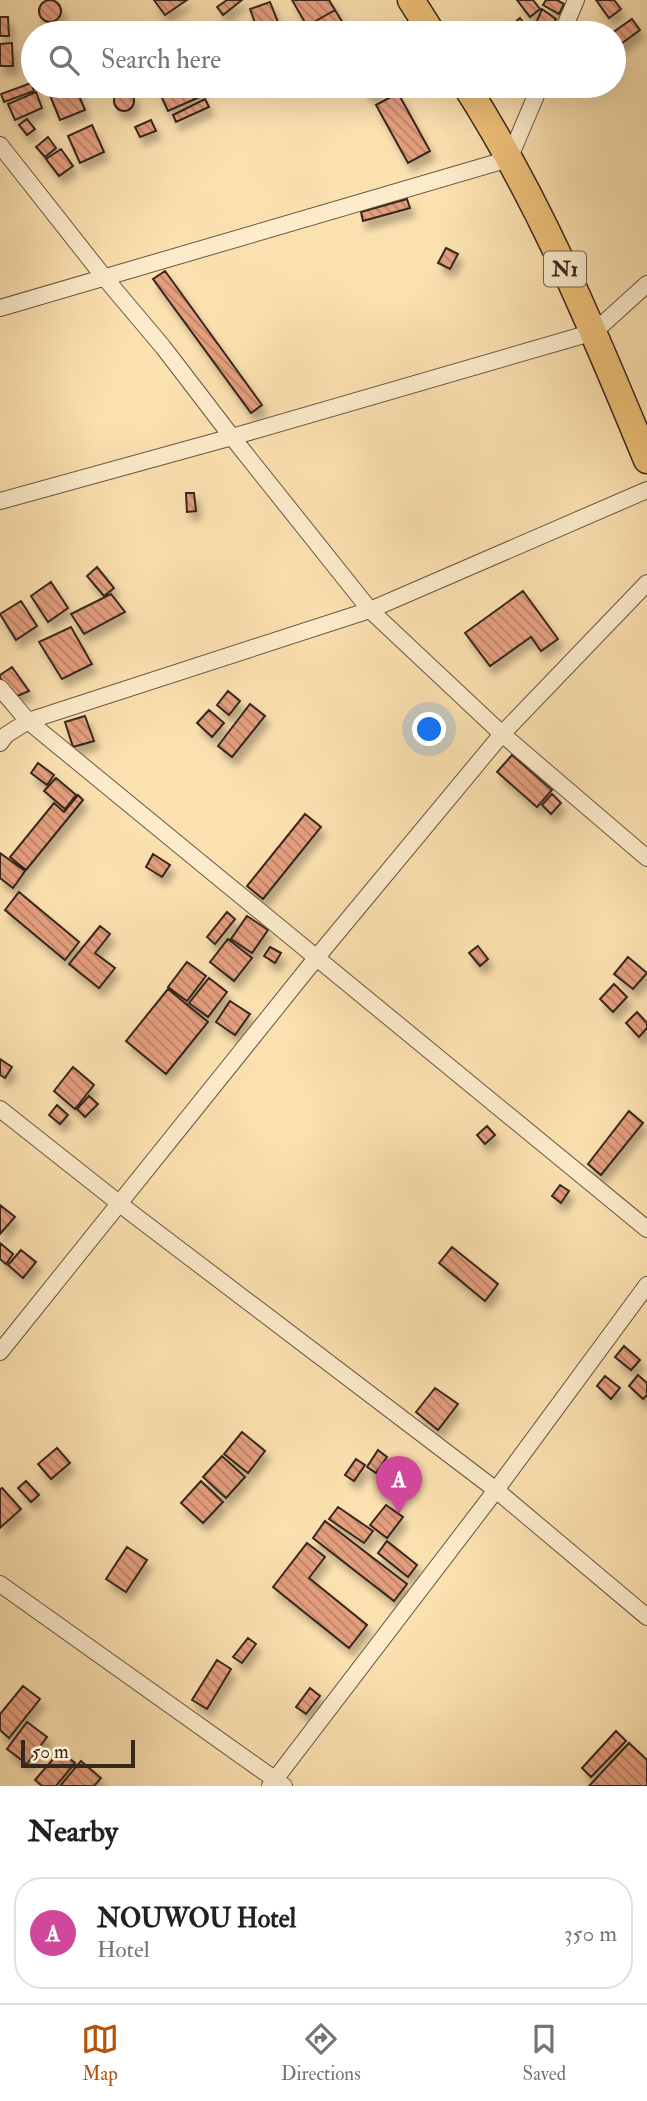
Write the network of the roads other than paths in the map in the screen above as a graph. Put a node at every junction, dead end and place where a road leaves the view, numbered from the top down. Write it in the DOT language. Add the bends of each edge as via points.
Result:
graph roads {
  1 [pos="411,0"];
  2 [pos="576,0"];
  3 [pos="424,21"];
  4 [pos="567,21"];
  5 [pos="473,98"];
  6 [pos="535,98"];
  7 [pos="0,145"];
  8 [pos="509,159"];
  9 [pos="104,277"];
  10 [pos="647,284"];
  11 [pos="0,308"];
  12 [pos="594,332"];
  13 [pos="232,437"];
  14 [pos="647,460"];
  15 [pos="647,490"];
  16 [pos="0,501"];
  17 [pos="647,583"];
  18 [pos="370,610"];
  19 [pos="0,688"];
  20 [pos="28,721"];
  21 [pos="502,734"];
  22 [pos="2,738"];
  23 [pos="647,858"];
  24 [pos="317,957"];
  25 [pos="0,1109"];
  26 [pos="120,1205"];
  27 [pos="647,1229"];
  28 [pos="647,1285"];
  29 [pos="0,1352"];
  30 [pos="496,1490"];
  31 [pos="0,1584"];
  32 [pos="647,1616"];
  33 [pos="276,1784"];
  1 -- 3 [label="highway"];
  2 -- 4 [label="street"];
  5 -- 8 [label="highway, N1"];
  6 -- 8 [label="street"];
  7 -- 9 [label="street"];
  8 -- 9 [label="street"];
  8 -- 12 [label="highway, N1"];
  9 -- 11 [label="street"];
  9 -- 13 [label="street"];
  10 -- 12 [label="street"];
  12 -- 13 [label="street"];
  12 -- 14 [label="highway, N1"];
  13 -- 16 [label="street"];
  13 -- 18 [label="street"];
  15 -- 18 [label="street"];
  17 -- 21 [label="street"];
  18 -- 20 [label="street"];
  18 -- 21 [label="street"];
  19 -- 20 [label="street"];
  20 -- 22 [label="street"];
  20 -- 24 [label="street"];
  21 -- 23 [label="street"];
  21 -- 24 [label="street"];
  24 -- 26 [label="street"];
  24 -- 27 [label="street"];
  25 -- 26 [label="street"];
  26 -- 29 [label="street"];
  26 -- 30 [label="street"];
  28 -- 30 [label="street"];
  30 -- 32 [label="street"];
  30 -- 33 [label="street"];
  31 -- 33 [label="street"];
}
